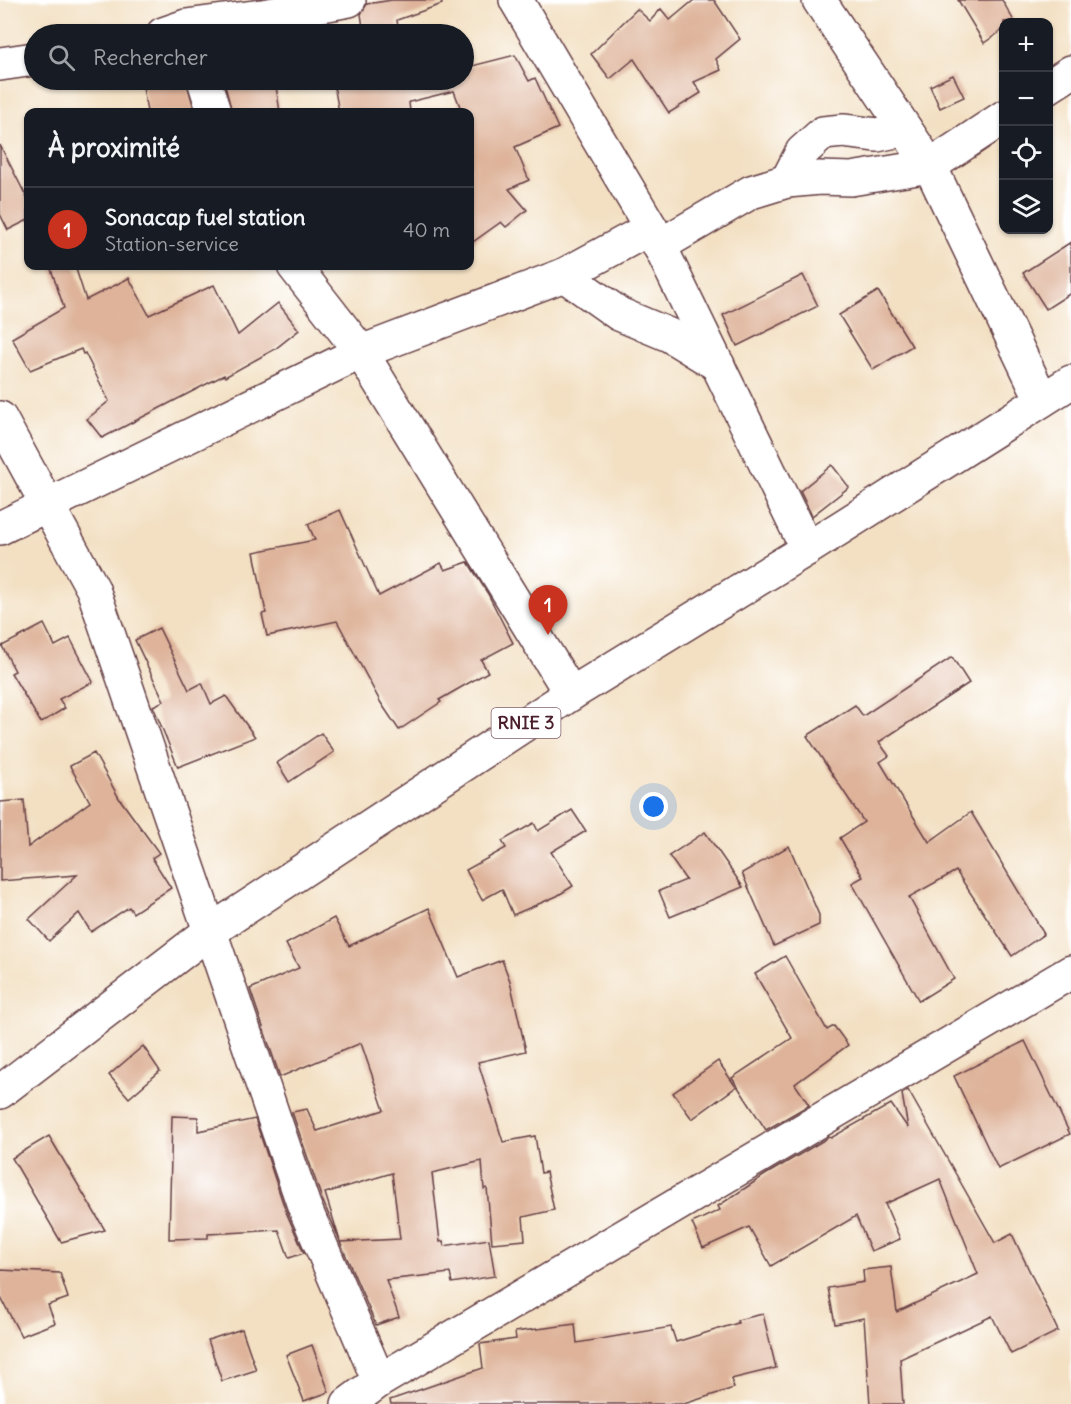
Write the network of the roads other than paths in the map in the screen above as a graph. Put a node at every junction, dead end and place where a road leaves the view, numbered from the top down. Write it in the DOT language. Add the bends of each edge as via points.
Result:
graph roads {
  1 [pos="350,0"];
  2 [pos="516,0"];
  3 [pos="819,0"];
  4 [pos="221,24"];
  5 [pos="24,60"];
  6 [pos="0,64"];
  7 [pos="1071,72"];
  8 [pos="1053,84"];
  9 [pos="207,90"];
  10 [pos="213,108"];
  11 [pos="999,120"];
  12 [pos="906,129"];
  13 [pos="930,166"];
  14 [pos="787,181"];
  15 [pos="655,237"];
  16 [pos="297,270"];
  17 [pos="564,275"];
  18 [pos="362,352"];
  19 [pos="718,365"];
  20 [pos="1071,382"];
  21 [pos="1042,400"];
  22 [pos="0,418"];
  23 [pos="47,505"];
  24 [pos="0,528"];
  25 [pos="807,549"];
  26 [pos="571,694"];
  27 [pos="209,932"];
  28 [pos="1071,972"];
  29 [pos="0,1092"];
  30 [pos="379,1381"];
  31 [pos="348,1404"];
  1 -- 4 [label="main road"];
  2 -- 15 [label="main road"];
  3 -- 12 [label="main road"];
  5 -- 6 [label="main road"];
  7 -- 8 [label="main road"];
  9 -- 10 [label="main road"];
  11 -- 13 [label="main road"];
  12 -- 13 [label="main road"];
  12 -- 14 [label="main road" via="877,135 823,133 802,152"];
  13 -- 14 [label="main road" via="851,180"];
  13 -- 21 [label="main road"];
  14 -- 15 [label="main road" via="752,192"];
  15 -- 17 [label="main road"];
  15 -- 19 [label="main road"];
  16 -- 18 [label="main road"];
  17 -- 18 [label="main road"];
  17 -- 19 [label="main road" via="619,314 669,335"];
  18 -- 23 [label="main road"];
  18 -- 26 [label="main road"];
  19 -- 25 [label="main road"];
  20 -- 21 [label="main road, RNIE 3"];
  21 -- 25 [label="main road, RNIE 3"];
  22 -- 23 [label="main road"];
  23 -- 24 [label="main road"];
  23 -- 27 [label="main road" via="93,589"];
  25 -- 26 [label="main road, RNIE 3"];
  26 -- 27 [label="main road, RNIE 3"];
  27 -- 29 [label="main road, RNIE 3"];
  27 -- 30 [label="main road" via="304,1206"];
  28 -- 30 [label="main road"];
  30 -- 31 [label="main road"];
}
